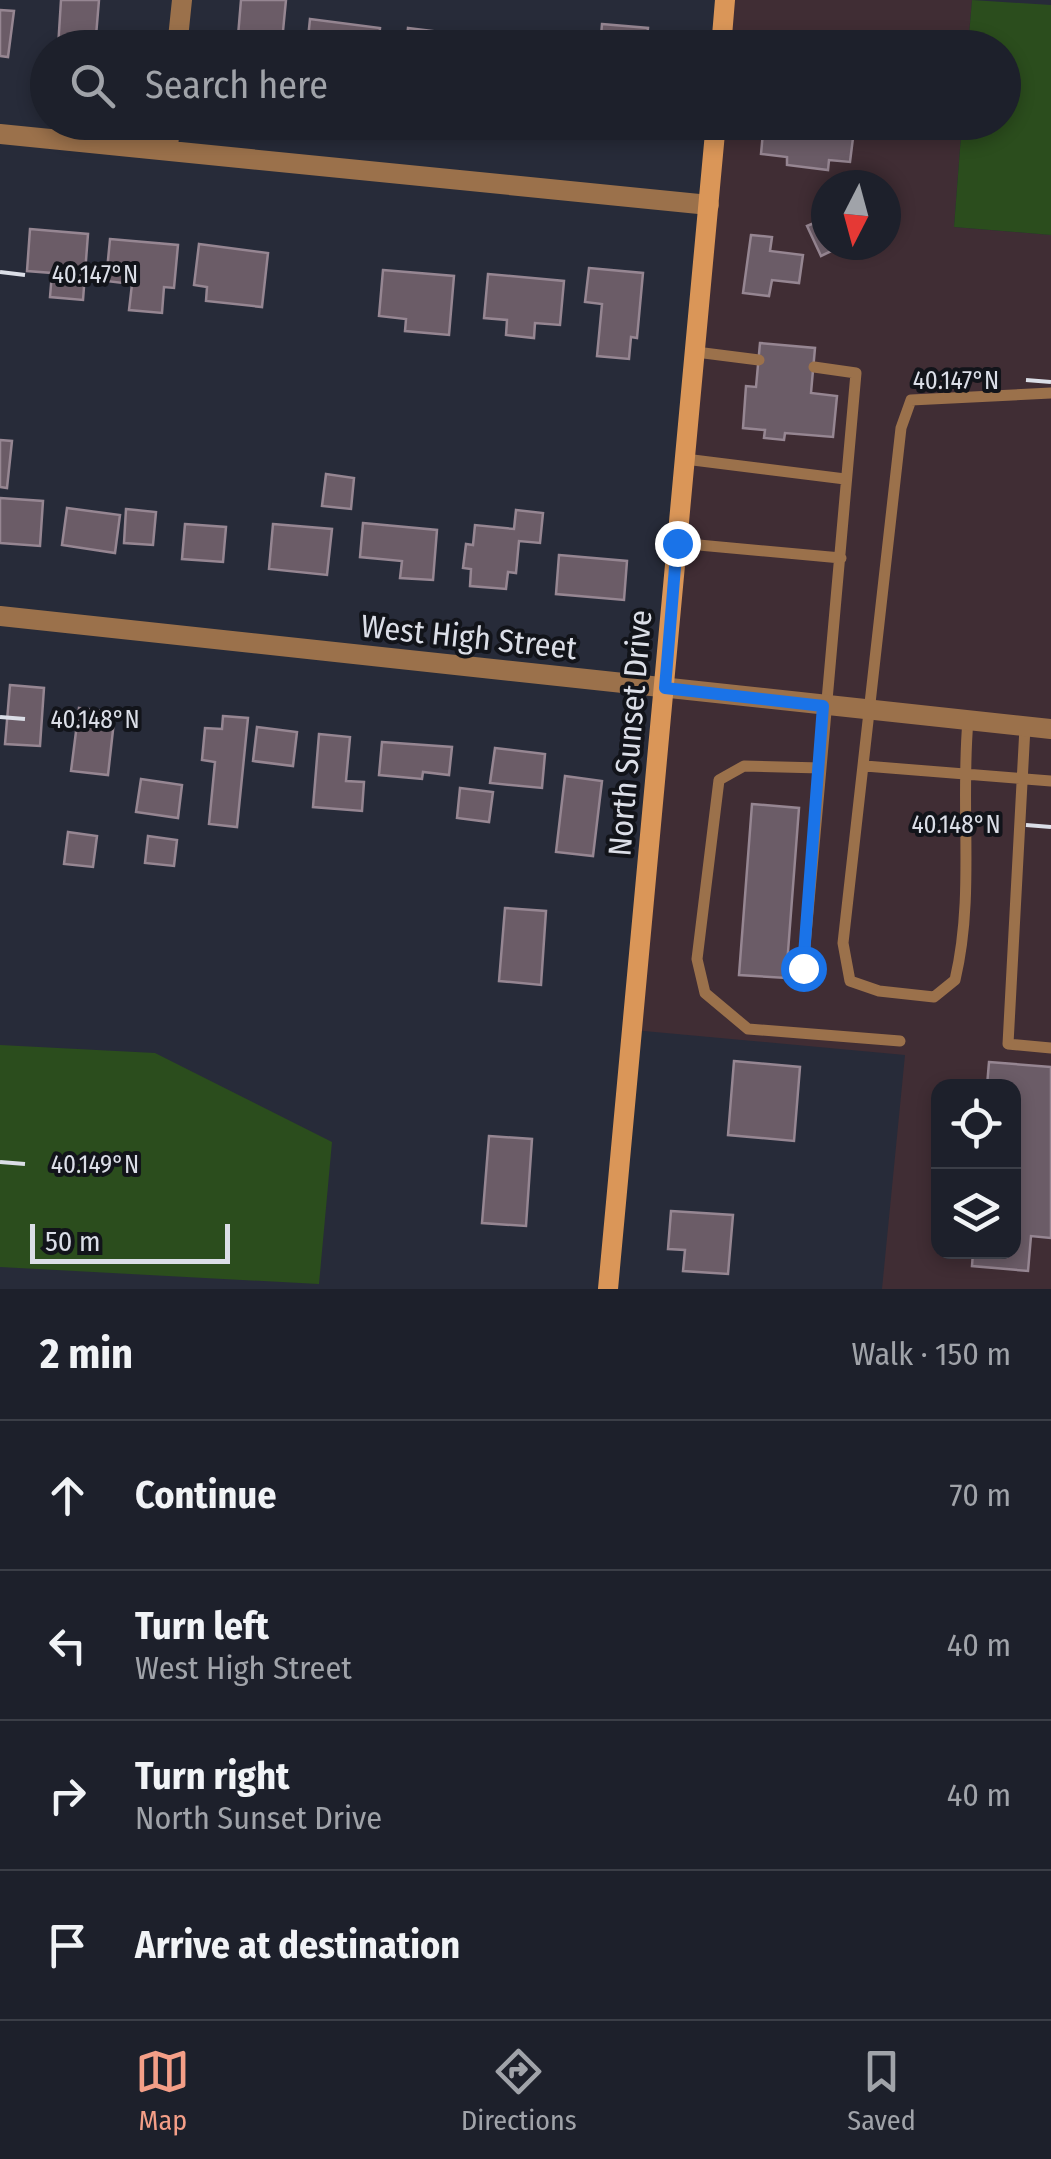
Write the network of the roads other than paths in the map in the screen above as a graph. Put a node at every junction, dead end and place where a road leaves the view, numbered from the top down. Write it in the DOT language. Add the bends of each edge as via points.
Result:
graph roads {
  1 [pos="182,0"];
  2 [pos="725,0"];
  3 [pos="179,30"];
  4 [pos="722,30"];
  5 [pos="0,134"];
  6 [pos="30,137"];
  7 [pos="63,140"];
  8 [pos="169,140"];
  9 [pos="715,140"];
  10 [pos="168,150"];
  11 [pos="710,205"];
  12 [pos="696,352"];
  13 [pos="759,360"];
  14 [pos="814,367"];
  15 [pos="1051,393"];
  16 [pos="686,459"];
  17 [pos="846,479"];
  18 [pos="677,543"];
  19 [pos="840,558"];
  20 [pos="0,616"];
  21 [pos="665,688"];
  22 [pos="823,706"];
  23 [pos="871,710"];
  24 [pos="968,721"];
  25 [pos="1024,727"];
  26 [pos="1051,728"];
  27 [pos="865,766"];
  28 [pos="821,768"];
  29 [pos="963,774"];
  30 [pos="1020,779"];
  31 [pos="1051,781"];
  32 [pos="803,968"];
  33 [pos="900,1041"];
  34 [pos="1051,1048"];
  35 [pos="608,1289"];
  1 -- 3 [label="street"];
  2 -- 4 [label="main road"];
  5 -- 6 [label="street"];
  7 -- 10 [label="street"];
  8 -- 10 [label="street"];
  9 -- 11 [label="main road, North Sunset Drive"];
  10 -- 11 [label="street"];
  11 -- 12 [label="main road, North Sunset Drive"];
  12 -- 13 [label="lane"];
  12 -- 16 [label="main road, North Sunset Drive"];
  14 -- 17 [label="lane" via="856,373"];
  15 -- 23 [label="lane" via="911,400 901,428"];
  16 -- 17 [label="lane"];
  16 -- 18 [label="main road, North Sunset Drive"];
  17 -- 19 [label="lane"];
  18 -- 19 [label="lane"];
  18 -- 21 [label="main road, North Sunset Drive"];
  19 -- 22 [label="lane"];
  20 -- 21 [label="street, West High Street"];
  21 -- 22 [label="street, West High Street"];
  21 -- 35 [label="main road, North Sunset Drive"];
  22 -- 23 [label="street, West High Street"];
  22 -- 28 [label="lane"];
  23 -- 24 [label="street, West High Street"];
  23 -- 27 [label="lane"];
  24 -- 25 [label="street, West High Street"];
  24 -- 29 [label="lane"];
  25 -- 26 [label="street, West High Street"];
  25 -- 30 [label="lane"];
  27 -- 29 [label="lane"];
  27 -- 29 [label="lane" via="843,944 850,980 879,991 934,996 954,980 964,943"];
  28 -- 32 [label="lane"];
  28 -- 33 [label="lane" via="744,766 718,780 697,959 705,993 748,1030"];
  29 -- 30 [label="lane"];
  30 -- 31 [label="lane"];
  30 -- 34 [label="lane" via="1008,1044"];
}
